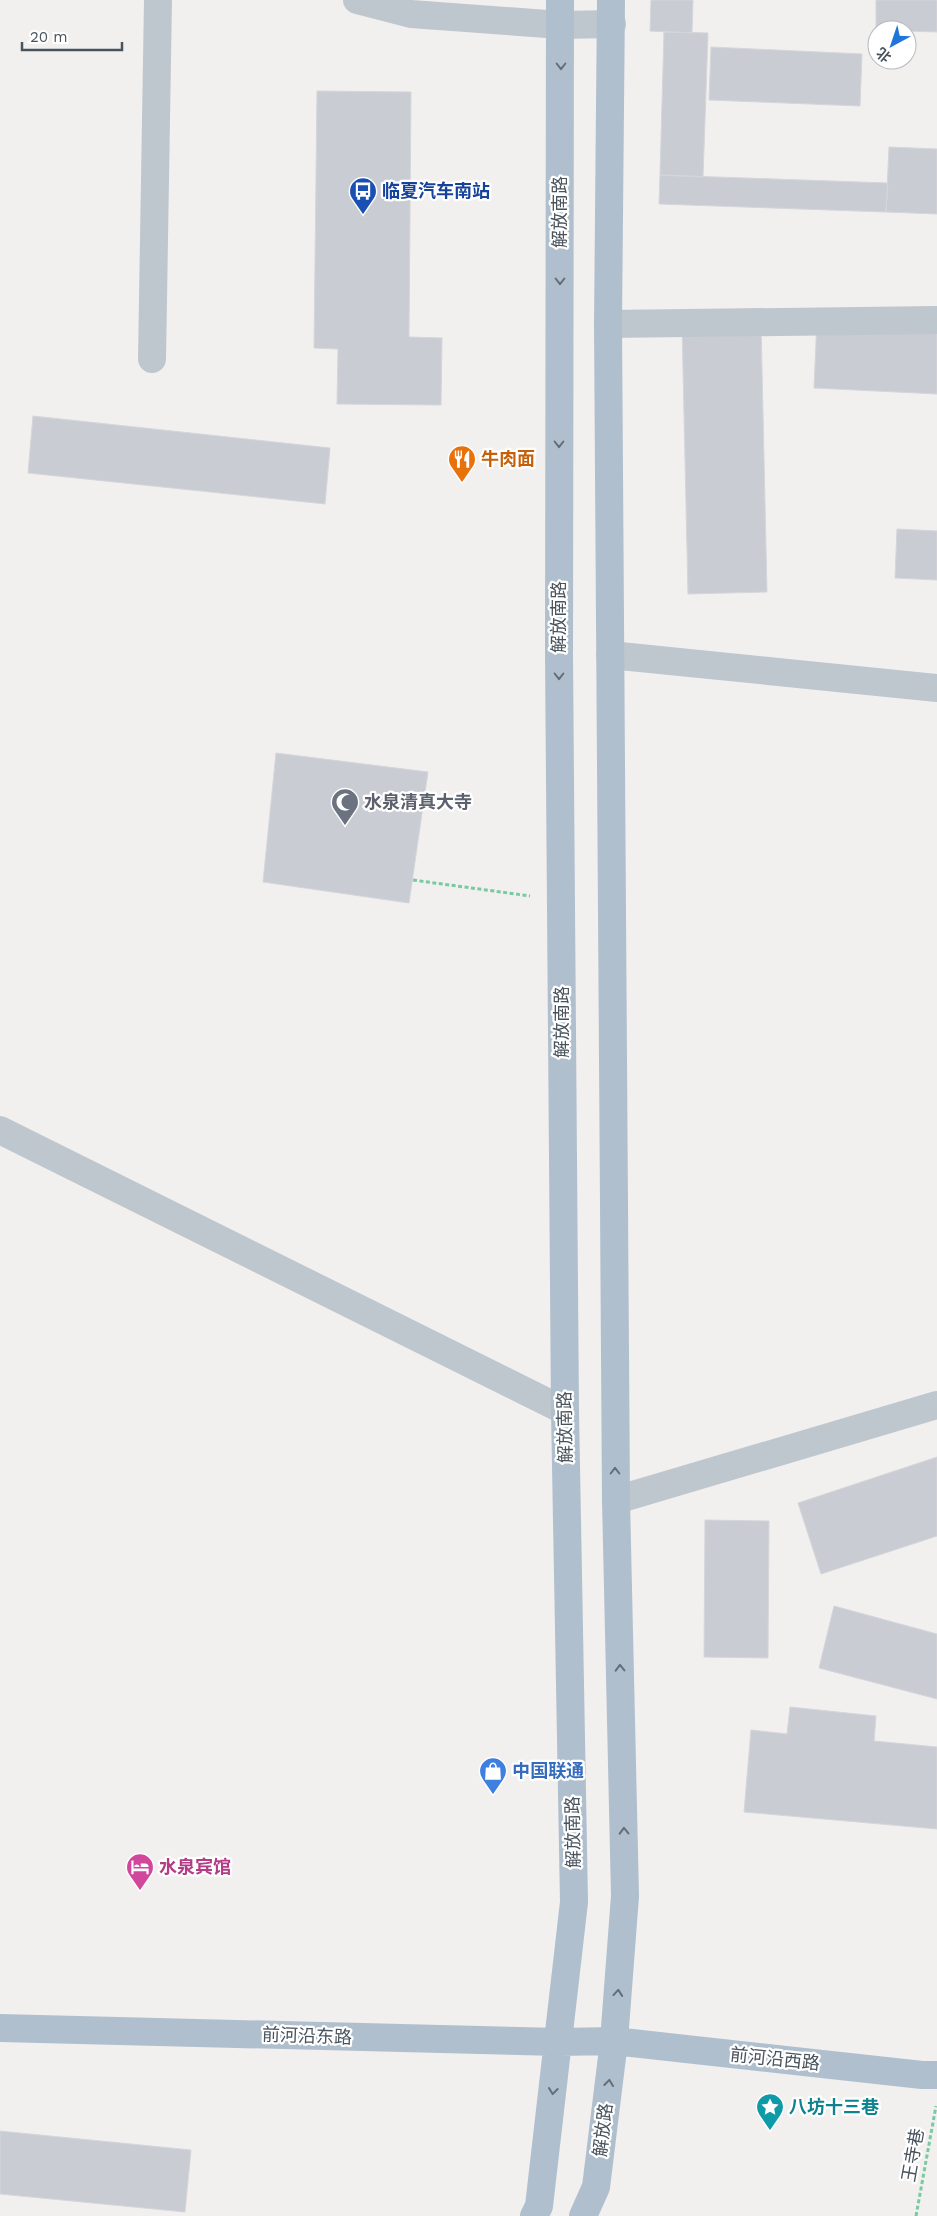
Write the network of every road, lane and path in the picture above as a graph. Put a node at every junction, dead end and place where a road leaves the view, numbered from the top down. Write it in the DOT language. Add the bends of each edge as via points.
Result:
graph roads {
  1 [pos="158,0"];
  2 [pos="357,0"];
  3 [pos="612,12"];
  4 [pos="561,13"];
  5 [pos="937,320"];
  6 [pos="608,324"];
  7 [pos="152,359"];
  8 [pos="610,655"];
  9 [pos="937,688"];
  10 [pos="413,880"];
  11 [pos="561,900"];
  12 [pos="0,1130"];
  13 [pos="937,1405"];
  14 [pos="564,1411"];
  15 [pos="616,1500"];
  16 [pos="0,2028"];
  17 [pos="614,2041"];
  18 [pos="559,2042"];
  19 [pos="937,2075"];
  20 [pos="937,2099"];
  21 [pos="534,2216"];
  22 [pos="583,2216"];
  23 [pos="916,2216"];
  1 -- 7 [label="street"];
  2 -- 4 [label="street" via="411,14"];
  3 -- 4 [label="street"];
  3 -- 6 [label="main road"];
  4 -- 11 [label="main road, 解放南路, one-way"];
  5 -- 6 [label="street"];
  6 -- 8 [label="main road"];
  8 -- 9 [label="street"];
  15 -- 8 [label="main road, one-way"];
  10 -- 11 [label="path"];
  11 -- 14 [label="main road, 解放南路"];
  12 -- 14 [label="street"];
  13 -- 15 [label="street"];
  14 -- 18 [label="main road, 解放南路" via="574,1902"];
  17 -- 15 [label="main road, one-way" via="625,1896"];
  16 -- 18 [label="main road, 前河沿东路"];
  17 -- 18 [label="main road, 前河沿东路"];
  17 -- 19 [label="main road, 前河沿西路"];
  22 -- 17 [label="main road, 解放路, one-way" via="596,2187"];
  18 -- 21 [label="main road, one-way" via="539,2206"];
  20 -- 23 [label="path, 王寺巷"];
}
